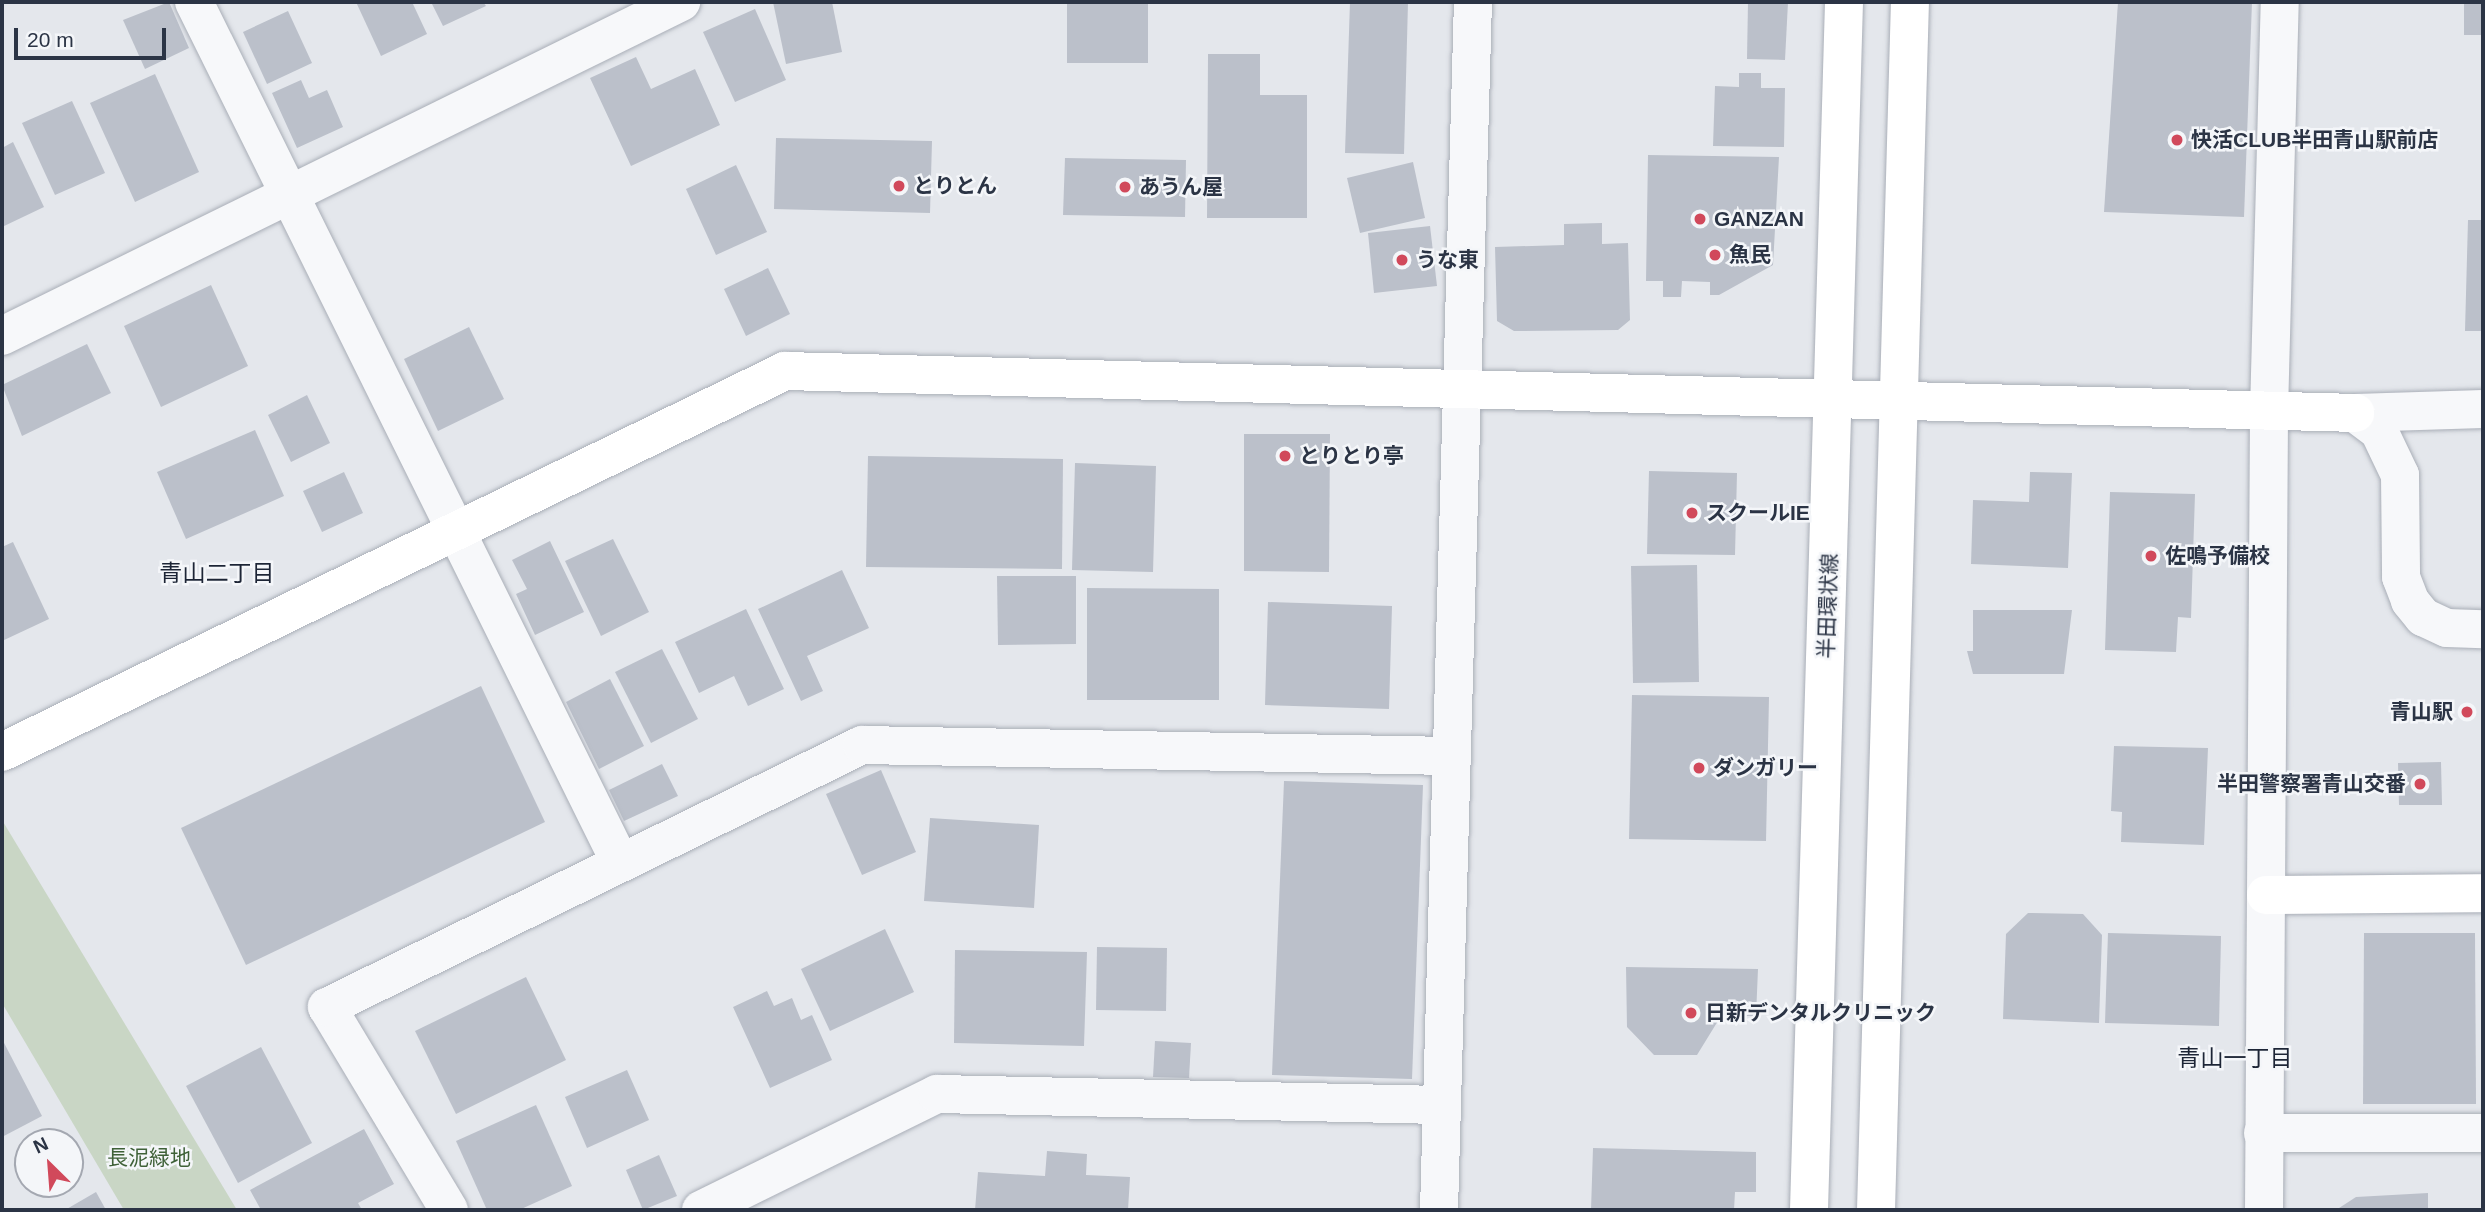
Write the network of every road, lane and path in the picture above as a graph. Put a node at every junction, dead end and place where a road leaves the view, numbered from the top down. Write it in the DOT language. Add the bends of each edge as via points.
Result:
graph roads {
  1 [pos="194,2"];
  2 [pos="681,2"];
  3 [pos="1473,2"];
  4 [pos="1844,2"];
  5 [pos="1910,2"];
  6 [pos="2280,2"];
  7 [pos="289,196"];
  8 [pos="2,336"];
  9 [pos="1463,390"];
  10 [pos="1834,399"];
  11 [pos="1899,400"];
  12 [pos="2468,408"];
  13 [pos="2269,412"];
  14 [pos="2355,413"];
  15 [pos="2400,475"];
  16 [pos="454,528"];
  17 [pos="2483,629"];
  18 [pos="2,752"];
  19 [pos="1451,755"];
  20 [pos="621,862"];
  21 [pos="2483,893"];
  22 [pos="2266,895"];
  23 [pos="1441,1105"];
  24 [pos="2263,1133"];
  25 [pos="2483,1133"];
  26 [pos="449,1210"];
  27 [pos="701,1210"];
  28 [pos="1439,1210"];
  29 [pos="1809,1210"];
  30 [pos="1876,1210"];
  31 [pos="2264,1210"];
  1 -- 7 [label="street"];
  2 -- 7 [label="street"];
  3 -- 9 [label="street"];
  4 -- 10 [label="street, 半田環状線"];
  5 -- 11 [label="street"];
  6 -- 13 [label="street"];
  7 -- 8 [label="street"];
  7 -- 16 [label="street"];
  9 -- 10 [label="street"];
  9 -- 16 [label="street" via="785,371"];
  9 -- 19 [label="street"];
  10 -- 11 [label="street"];
  10 -- 29 [label="street, 半田環状線"];
  11 -- 13 [label="street"];
  11 -- 30 [label="street"];
  12 -- 14 [label="street"];
  12 -- 15 [label="street" via="2424,425"];
  13 -- 14 [label="street"];
  13 -- 22 [label="street"];
  14 -- 15 [label="street" via="2379,431"];
  15 -- 17 [label="street" via="2401,578 2410,601 2423,617 2448,628"];
  16 -- 18 [label="street"];
  16 -- 20 [label="street"];
  19 -- 20 [label="street" via="862,745"];
  19 -- 23 [label="street"];
  20 -- 26 [label="street" via="327,1007"];
  21 -- 22 [label="street"];
  22 -- 24 [label="street"];
  23 -- 27 [label="street" via="937,1094"];
  23 -- 28 [label="street"];
  24 -- 25 [label="street"];
  24 -- 31 [label="street"];
}
